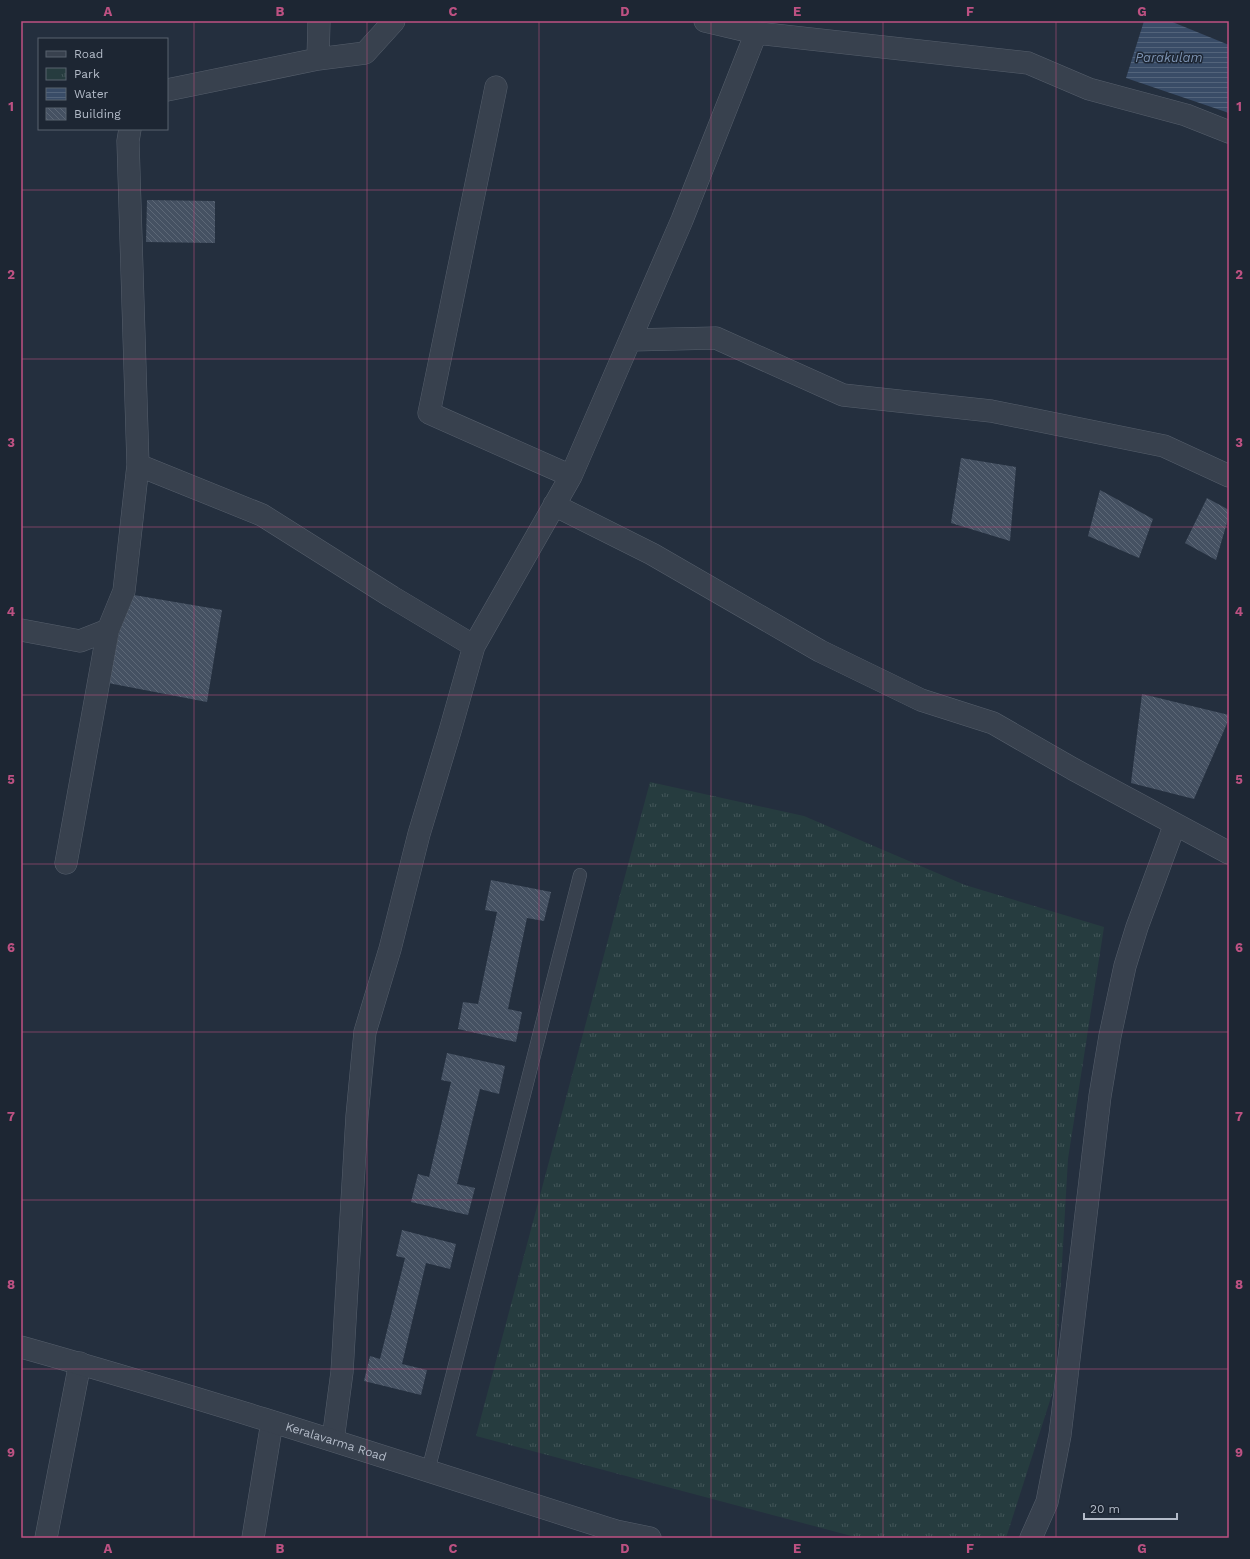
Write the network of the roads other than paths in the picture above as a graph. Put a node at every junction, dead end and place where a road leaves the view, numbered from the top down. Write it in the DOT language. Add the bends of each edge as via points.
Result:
graph roads {
  1 [pos="319,21"];
  2 [pos="394,21"];
  3 [pos="704,21"];
  4 [pos="756,33"];
  5 [pos="318,59"];
  6 [pos="496,87"];
  7 [pos="168,90"];
  8 [pos="130,130"];
  9 [pos="1229,132"];
  10 [pos="631,340"];
  11 [pos="138,465"];
  12 [pos="571,476"];
  13 [pos="1229,476"];
  14 [pos="554,505"];
  15 [pos="21,630"];
  16 [pos="108,630"];
  17 [pos="474,646"];
  18 [pos="1175,824"];
  19 [pos="1229,853"];
  20 [pos="66,863"];
  21 [pos="580,875"];
  22 [pos="21,1347"];
  23 [pos="80,1363"];
  24 [pos="272,1422"];
  25 [pos="333,1440"];
  26 [pos="428,1471"];
  27 [pos="46,1538"];
  28 [pos="253,1538"];
  29 [pos="650,1538"];
  30 [pos="1031,1538"];
  1 -- 5 [label="street"];
  2 -- 5 [label="street" via="365,53"];
  3 -- 4 [label="street"];
  4 -- 9 [label="street" via="1028,63 1089,89 1186,116"];
  4 -- 10 [label="street"];
  5 -- 7 [label="street"];
  6 -- 12 [label="street" via="429,413"];
  8 -- 11 [label="street" via="128,141"];
  10 -- 12 [label="street"];
  10 -- 13 [label="street" via="716,338 843,395 991,411 1164,446"];
  11 -- 16 [label="street" via="124,591"];
  11 -- 17 [label="street" via="262,515"];
  12 -- 14 [label="street"];
  14 -- 17 [label="street"];
  14 -- 18 [label="street" via="652,554 820,651 921,700 993,723"];
  15 -- 16 [label="street" via="80,641"];
  16 -- 20 [label="street"];
  17 -- 25 [label="street" via="365,1032 355,1140 342,1372"];
  18 -- 19 [label="street"];
  18 -- 30 [label="street" via="1125,966 1110,1036 1100,1096 1060,1435 1047,1502"];
  21 -- 26 [label="lane"];
  22 -- 23 [label="street, Keralavarma Road"];
  23 -- 24 [label="street, Keralavarma Road"];
  23 -- 27 [label="street"];
  24 -- 25 [label="street, Keralavarma Road"];
  24 -- 28 [label="street"];
  25 -- 26 [label="street, Keralavarma Road"];
  26 -- 29 [label="street, Keralavarma Road" via="616,1531"];
}
